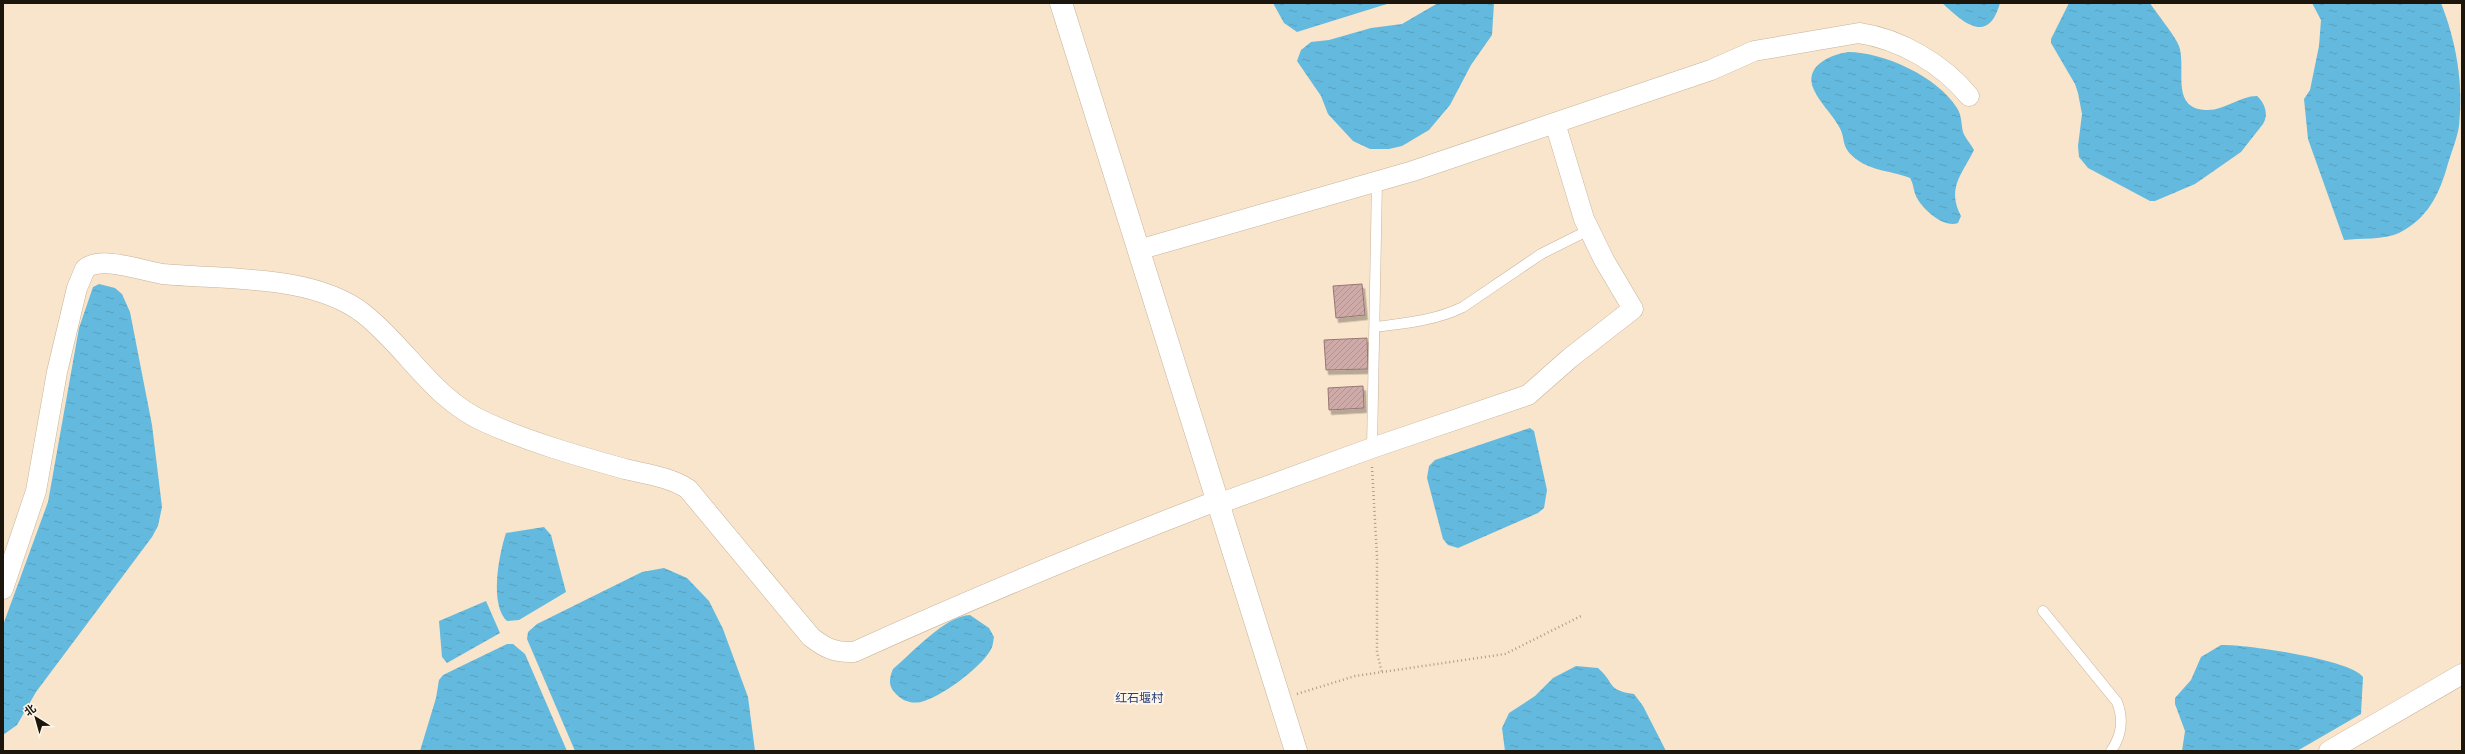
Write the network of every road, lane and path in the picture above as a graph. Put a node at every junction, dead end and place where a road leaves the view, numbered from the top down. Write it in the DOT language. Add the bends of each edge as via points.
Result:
graph roads {
  1 [pos="1061,3"];
  2 [pos="1969,96"];
  3 [pos="1555,123"];
  4 [pos="1377,181"];
  5 [pos="1589,230"];
  6 [pos="1138,250"];
  7 [pos="1375,326"];
  8 [pos="1372,448"];
  9 [pos="1217,503"];
  10 [pos="3,588"];
  11 [pos="2043,611"];
  12 [pos="1581,616"];
  13 [pos="1382,673"];
  14 [pos="2462,674"];
  15 [pos="1280,699"];
  16 [pos="1296,751"];
  17 [pos="2111,751"];
  18 [pos="2329,751"];
  1 -- 6 [label="highway"];
  2 -- 3 [label="street" via="1951,75 1892,41 1859,33 1754,51 1711,70"];
  3 -- 4 [label="street"];
  3 -- 5 [label="street"];
  4 -- 6 [label="street"];
  4 -- 7 [label="lane"];
  5 -- 7 [label="lane" via="1541,254 1449,314 1420,321"];
  5 -- 8 [label="street" via="1633,310 1570,358 1528,395"];
  6 -- 9 [label="highway"];
  7 -- 8 [label="lane"];
  8 -- 9 [label="street"];
  8 -- 13 [label="path" via="1377,557 1377,652"];
  9 -- 10 [label="street" via="1051,566 854,652 838,653 811,637 688,489 667,479 541,443 484,422 438,391 381,329 352,306 291,284 161,273 97,263 85,269 77,288 57,372 36,491"];
  9 -- 15 [label="highway"];
  11 -- 17 [label="lane" via="2117,702 2121,711 2121,731"];
  12 -- 13 [label="path" via="1505,654"];
  13 -- 15 [label="path" via="1355,676"];
  14 -- 18 [label="street"];
  15 -- 16 [label="highway"];
}
